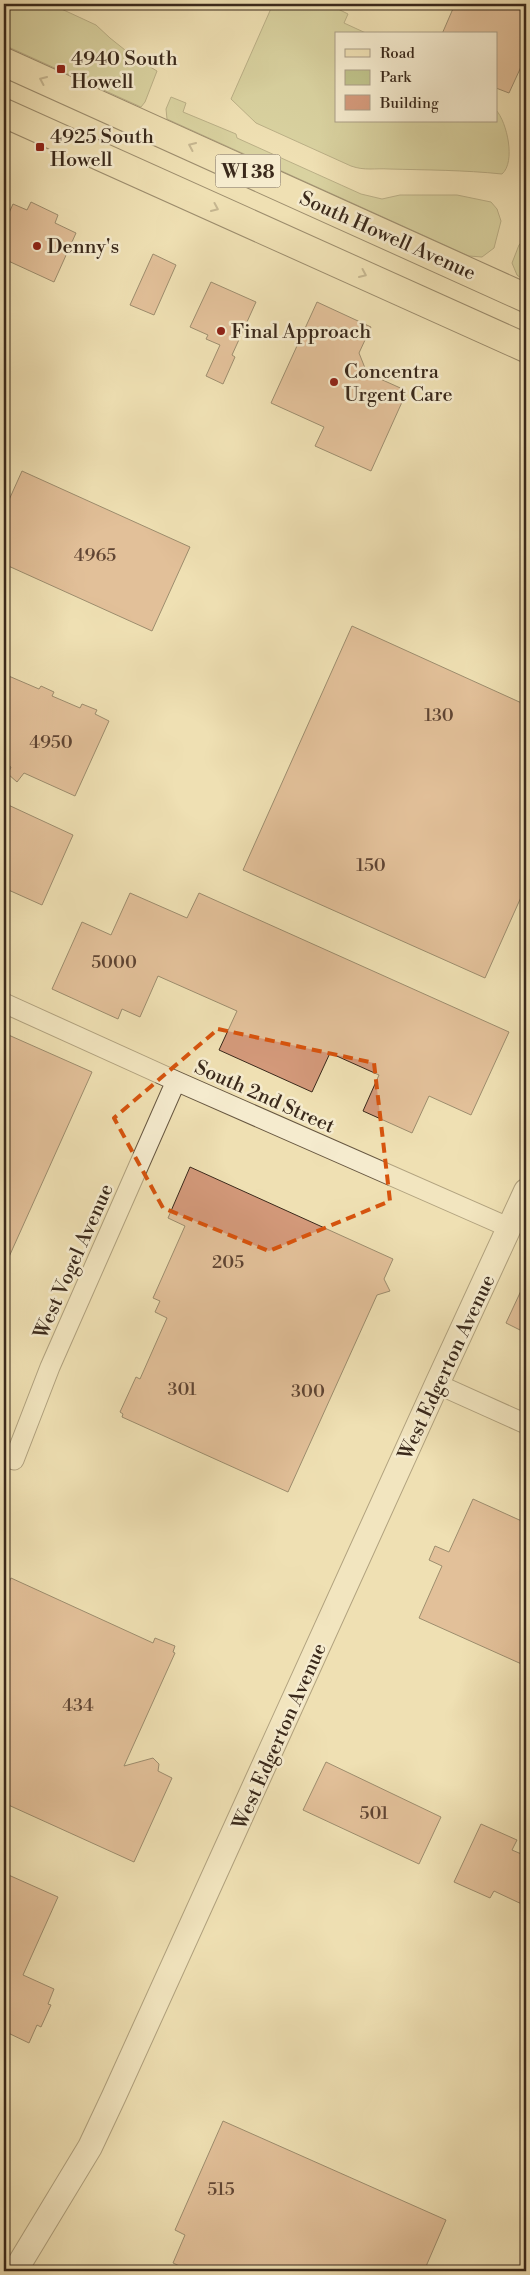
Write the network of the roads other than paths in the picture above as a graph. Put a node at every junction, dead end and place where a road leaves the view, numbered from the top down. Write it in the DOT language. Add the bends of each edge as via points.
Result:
graph roads {
  1 [pos="4,62"];
  2 [pos="4,112"];
  3 [pos="526,298"];
  4 [pos="526,348"];
  5 [pos="4,1003"];
  6 [pos="176,1081"];
  7 [pos="526,1191"];
  8 [pos="510,1228"];
  9 [pos="437,1384"];
  10 [pos="526,1424"];
  11 [pos="14,1460"];
  12 [pos="15,2271"];
  3 -- 1 [label="main road, South Howell Avenue / WI 38, one-way"];
  2 -- 4 [label="main road, WI 38, one-way"];
  5 -- 6 [label="street, South 2nd Street"];
  6 -- 8 [label="street, South 2nd Street"];
  6 -- 11 [label="street, West Vogel Avenue" via="56,1352"];
  7 -- 8 [label="street, West Edgerton Avenue"];
  8 -- 9 [label="street, West Edgerton Avenue"];
  9 -- 10 [label="street"];
  9 -- 12 [label="street, West Edgerton Avenue" via="110,2105 90,2147"];
}
